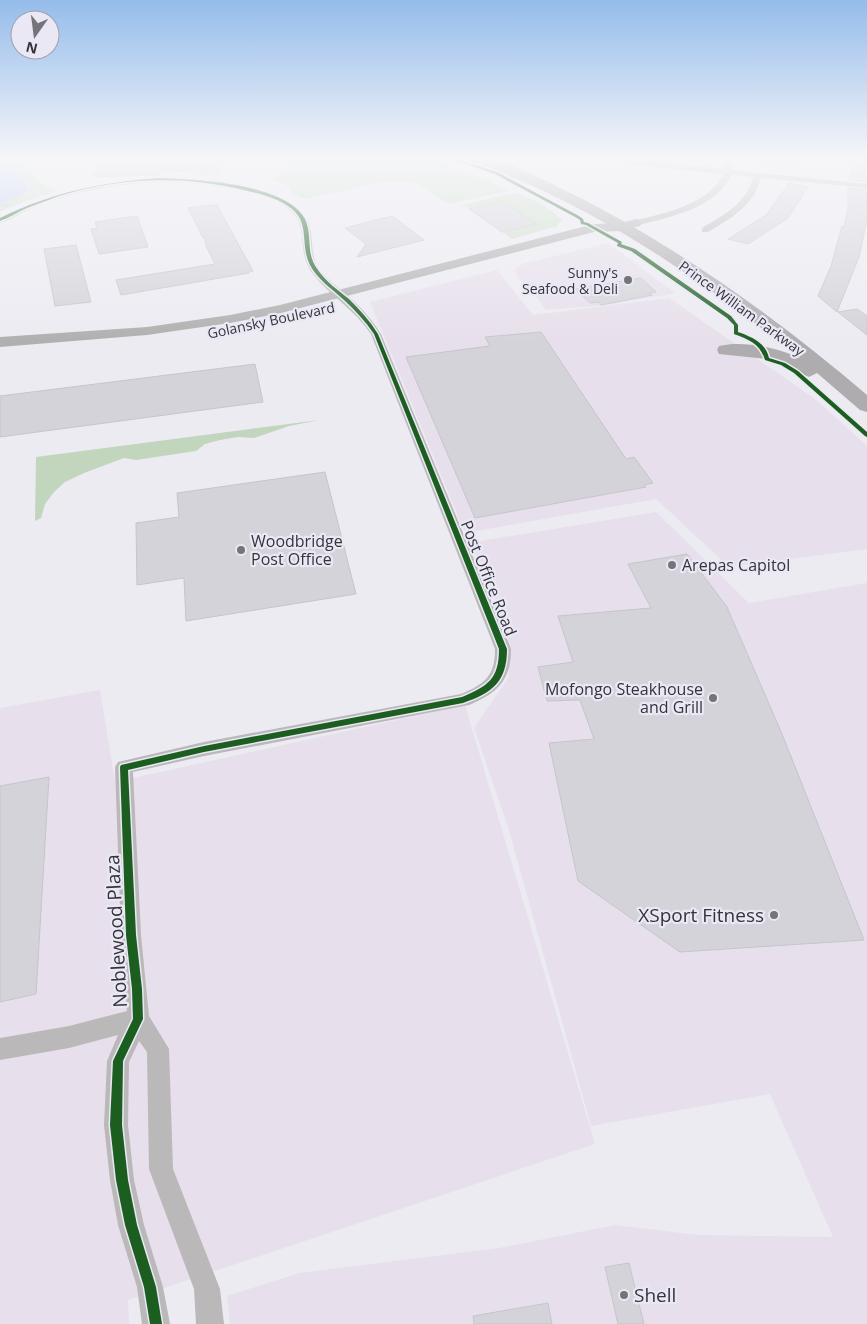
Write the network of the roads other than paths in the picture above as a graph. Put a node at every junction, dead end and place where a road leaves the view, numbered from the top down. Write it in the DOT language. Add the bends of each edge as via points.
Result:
graph roads {
  1 [pos="302,220"];
  2 [pos="618,220"];
  3 [pos="620,220"];
  4 [pos="645,220"];
  5 [pos="722,220"];
  6 [pos="629,225"];
  7 [pos="705,230"];
  8 [pos="727,295"];
  9 [pos="345,298"];
  10 [pos="0,342"];
  11 [pos="820,346"];
  12 [pos="0,354"];
  13 [pos="863,402"];
  14 [pos="124,767"];
  15 [pos="138,1019"];
  16 [pos="0,1049"];
  17 [pos="156,1324"];
  18 [pos="210,1324"];
  1 -- 9 [label="street, Post Office Road" via="312,265"];
  2 -- 6 [label="highway, Prince William Parkway"];
  3 -- 6 [label="highway, Prince William Parkway"];
  4 -- 6 [label="street"];
  5 -- 7 [label="street"];
  6 -- 8 [label="highway, Prince William Parkway"];
  6 -- 9 [label="street, Golansky Boulevard" via="594,228"];
  6 -- 11 [label="highway, Prince William Parkway" via="680,248"];
  8 -- 13 [label="highway, Prince William Parkway"];
  8 -- 13 [label="highway" via="746,322 747,329 743,339 726,350 759,351 783,357"];
  9 -- 10 [label="street, Golansky Boulevard" via="185,327"];
  9 -- 12 [label="street, Golansky Boulevard" via="276,321 195,337"];
  9 -- 14 [label="street, Post Office Road" via="369,322 399,389 503,649 500,673 481,693 463,700"];
  14 -- 15 [label="street, Noblewood Plaza"];
  15 -- 16 [label="street, Noblewood Plaza" via="69,1037"];
  15 -- 17 [label="street, Noblewood Plaza" via="118,1061 116,1125 131,1225 150,1287"];
  15 -- 18 [label="street, Noblewood Plaza" via="158,1049 161,1169 207,1289"];
}
